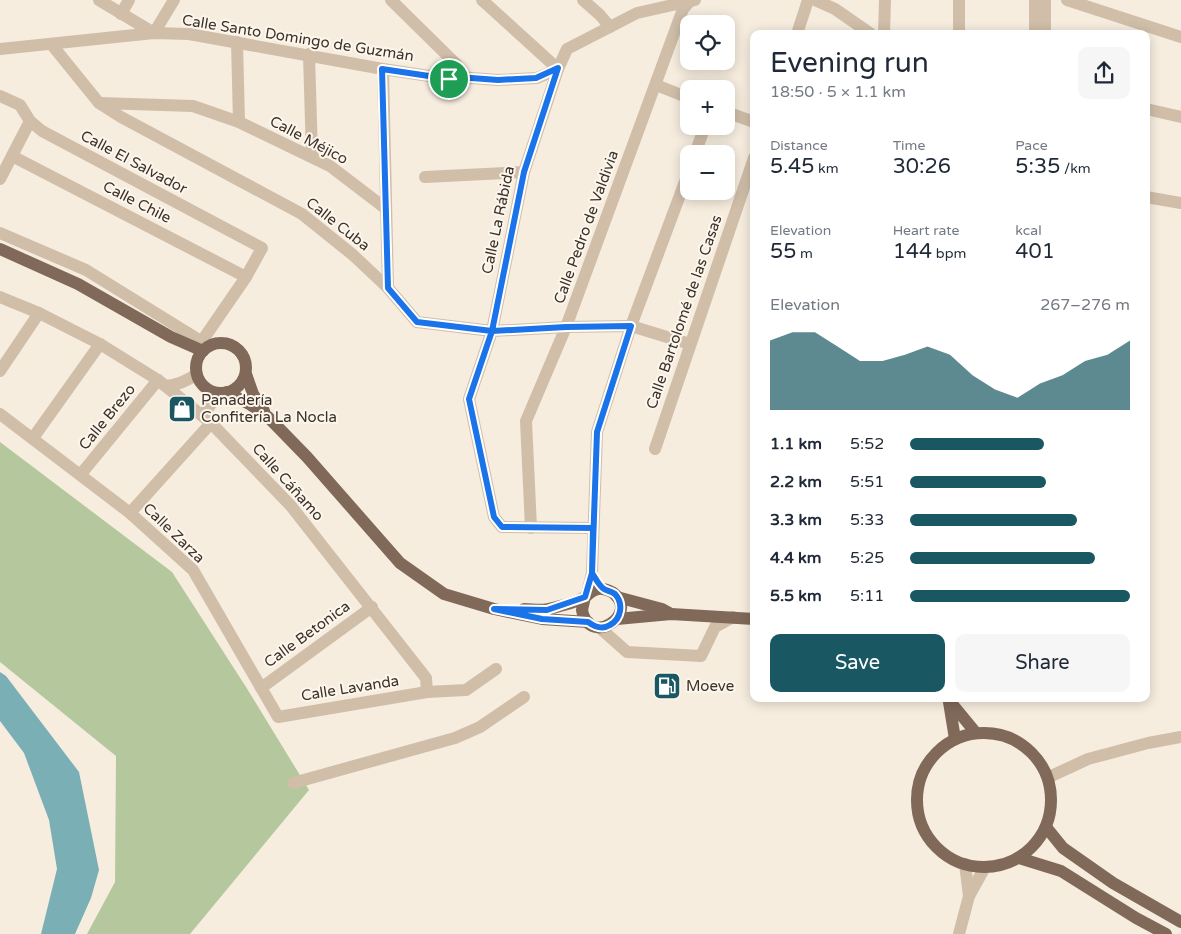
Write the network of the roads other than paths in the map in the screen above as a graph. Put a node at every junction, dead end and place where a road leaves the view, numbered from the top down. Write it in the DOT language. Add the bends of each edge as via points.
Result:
graph roads {
  1 [pos="99,0"];
  2 [pos="129,0"];
  3 [pos="174,0"];
  4 [pos="380,0"];
  5 [pos="482,0"];
  6 [pos="583,0"];
  7 [pos="691,0"];
  8 [pos="695,0"];
  9 [pos="808,0"];
  10 [pos="815,0"];
  11 [pos="884,0"];
  12 [pos="959,0"];
  13 [pos="1035,0"];
  14 [pos="1046,0"];
  15 [pos="1067,0"];
  16 [pos="392,1"];
  17 [pos="835,5"];
  18 [pos="121,14"];
  19 [pos="610,27"];
  20 [pos="798,30"];
  21 [pos="866,30"];
  22 [pos="884,30"];
  23 [pos="959,30"];
  24 [pos="1035,30"];
  25 [pos="1045,30"];
  26 [pos="154,34"];
  27 [pos="1181,37"];
  28 [pos="237,42"];
  29 [pos="52,45"];
  30 [pos="0,50"];
  31 [pos="309,54"];
  32 [pos="558,68"];
  33 [pos="382,69"];
  34 [pos="458,77"];
  35 [pos="656,85"];
  36 [pos="680,94"];
  37 [pos="0,96"];
  38 [pos="99,103"];
  39 [pos="1150,110"];
  40 [pos="735,115"];
  41 [pos="1181,117"];
  42 [pos="30,121"];
  43 [pos="750,121"];
  44 [pos="239,122"];
  45 [pos="12,156"];
  46 [pos="312,156"];
  47 [pos="750,170"];
  48 [pos="524,172"];
  49 [pos="425,177"];
  50 [pos="0,179"];
  51 [pos="680,195"];
  52 [pos="1150,198"];
  53 [pos="1181,204"];
  54 [pos="385,208"];
  55 [pos="0,233"];
  56 [pos="0,249"];
  57 [pos="246,277"];
  58 [pos="388,288"];
  59 [pos="0,297"];
  60 [pos="39,313"];
  61 [pos="631,326"];
  62 [pos="566,327"];
  63 [pos="492,331"];
  64 [pos="171,337"];
  65 [pos="100,344"];
  66 [pos="690,344"];
  67 [pos="205,346"];
  68 [pos="197,369"];
  69 [pos="0,371"];
  70 [pos="246,374"];
  71 [pos="162,383"];
  72 [pos="223,393"];
  73 [pos="0,414"];
  74 [pos="268,417"];
  75 [pos="208,421"];
  76 [pos="33,438"];
  77 [pos="655,449"];
  78 [pos="81,474"];
  79 [pos="130,513"];
  80 [pos="531,528"];
  81 [pos="593,528"];
  82 [pos="592,573"];
  83 [pos="604,589"];
  84 [pos="586,596"];
  85 [pos="617,597"];
  86 [pos="372,607"];
  87 [pos="494,609"];
  88 [pos="671,614"];
  89 [pos="733,617"];
  90 [pos="750,619"];
  91 [pos="617,620"];
  92 [pos="588,622"];
  93 [pos="600,628"];
  94 [pos="496,668"];
  95 [pos="261,688"];
  96 [pos="427,692"];
  97 [pos="524,697"];
  98 [pos="949,702"];
  99 [pos="950,702"];
  100 [pos="278,717"];
  101 [pos="976,733"];
  102 [pos="1181,737"];
  103 [pos="955,739"];
  104 [pos="1049,777"];
  105 [pos="293,783"];
  106 [pos="1046,827"];
  107 [pos="1019,858"];
  108 [pos="965,864"];
  109 [pos="986,867"];
  110 [pos="969,896"];
  111 [pos="1181,922"];
  112 [pos="959,934"];
  113 [pos="1166,934"];
  1 -- 18 [label="street"];
  2 -- 18 [label="street"];
  3 -- 26 [label="street"];
  4 -- 16 [label="street"];
  5 -- 32 [label="street"];
  6 -- 19 [label="street"];
  7 -- 8 [label="street, Calle La Rábida"];
  7 -- 19 [label="street, Calle La Rábida" via="637,13"];
  7 -- 35 [label="street, Calle Pedro de Valdivia" via="683,9"];
  9 -- 20 [label="street"];
  10 -- 17 [label="street"];
  11 -- 22 [label="street"];
  12 -- 23 [label="street"];
  13 -- 24 [label="street"];
  14 -- 25 [label="street"];
  15 -- 27 [label="street"];
  16 -- 34 [label="street" via="456,64"];
  17 -- 21 [label="street"];
  18 -- 26 [label="street"];
  19 -- 32 [label="street, Calle La Rábida" via="567,49"];
  26 -- 28 [label="street, Calle Santo Domingo de Guzmán" via="189,34"];
  26 -- 29 [label="street, Calle Santo Domingo de Guzmán"];
  28 -- 31 [label="street, Calle Santo Domingo de Guzmán"];
  28 -- 44 [label="street"];
  29 -- 30 [label="street, Calle Santo Domingo de Guzmán"];
  29 -- 38 [label="street, Calle Cuba"];
  31 -- 33 [label="street, Calle Santo Domingo de Guzmán"];
  31 -- 46 [label="street"];
  32 -- 34 [label="street, Calle Santo Domingo de Guzmán" via="536,78"];
  32 -- 48 [label="street, Calle La Rábida"];
  33 -- 34 [label="street, Calle Santo Domingo de Guzmán" via="449,79"];
  33 -- 54 [label="street"];
  35 -- 36 [label="street"];
  35 -- 62 [label="street, Calle Pedro de Valdivia"];
  37 -- 42 [label="street, Calle El Salvador" via="20,105"];
  38 -- 44 [label="street, Calle Méjico" via="193,106"];
  38 -- 58 [label="street, Calle Cuba" via="302,214"];
  39 -- 41 [label="street"];
  40 -- 43 [label="street"];
  42 -- 45 [label="street"];
  42 -- 57 [label="street, Calle El Salvador" via="42,131 262,248"];
  44 -- 46 [label="street, Calle Méjico"];
  45 -- 50 [label="street"];
  45 -- 57 [label="street, Calle Chile"];
  46 -- 54 [label="street, Calle Méjico"];
  47 -- 66 [label="street, Calle Bartolomé de las Casas"];
  48 -- 49 [label="street"];
  48 -- 63 [label="street, Calle La Rábida"];
  51 -- 61 [label="street"];
  52 -- 53 [label="street"];
  54 -- 58 [label="street"];
  55 -- 67 [label="street" via="86,270"];
  56 -- 64 [label="main road" via="78,284"];
  57 -- 67 [label="street"];
  58 -- 63 [label="street, Calle Cuba" via="417,322"];
  59 -- 60 [label="street, Calle Cáñamo"];
  60 -- 65 [label="street, Calle Cáñamo"];
  60 -- 69 [label="street"];
  61 -- 62 [label="street, Calle Cuba"];
  61 -- 66 [label="street, Calle Cuba"];
  61 -- 81 [label="street" via="597,432"];
  62 -- 63 [label="street, Calle Cuba"];
  62 -- 80 [label="street, Calle Pedro de Valdivia" via="526,421"];
  63 -- 80 [label="street, Calle La Rábida" via="469,399 494,517 502,527"];
  64 -- 67 [label="main road"];
  64 -- 68 [label="main road"];
  65 -- 71 [label="street, Calle Cáñamo"];
  65 -- 76 [label="street"];
  66 -- 77 [label="street, Calle Bartolomé de las Casas"];
  67 -- 68 [label="main road"];
  67 -- 70 [label="main road" via="220,343 234,347 244,359"];
  68 -- 71 [label="street" via="188,380 177,385"];
  68 -- 72 [label="main road" via="205,387"];
  70 -- 72 [label="main road" via="235,389"];
  70 -- 74 [label="main road" via="253,394"];
  71 -- 75 [label="street, Calle Cáñamo"];
  71 -- 78 [label="street, Calle Brezo"];
  72 -- 74 [label="main road"];
  72 -- 75 [label="street" via="206,411"];
  73 -- 76 [label="street, Calle Zarza"];
  74 -- 87 [label="main road" via="400,563 444,594"];
  75 -- 79 [label="street"];
  75 -- 86 [label="street, Calle Cáñamo" via="290,506"];
  76 -- 78 [label="street, Calle Zarza"];
  78 -- 79 [label="street, Calle Zarza"];
  79 -- 95 [label="street, Calle Zarza" via="193,570"];
  80 -- 81 [label="street, Calle La Rábida"];
  81 -- 82 [label="street"];
  82 -- 83 [label="street"];
  82 -- 84 [label="street"];
  83 -- 84 [label="main road"];
  83 -- 85 [label="main road"];
  84 -- 87 [label="main road" via="547,610"];
  84 -- 92 [label="main road" via="582,610"];
  85 -- 88 [label="main road"];
  85 -- 91 [label="main road" via="620,611"];
  86 -- 95 [label="street, Calle Betonica"];
  86 -- 96 [label="street, Calle Cáñamo" via="426,678"];
  87 -- 92 [label="main road" via="542,619"];
  88 -- 89 [label="main road"];
  88 -- 91 [label="main road"];
  89 -- 90 [label="main road"];
  89 -- 93 [label="street" via="715,627 701,656 627,652"];
  91 -- 93 [label="main road"];
  92 -- 93 [label="main road"];
  94 -- 96 [label="street, Calle Lavanda" via="466,690"];
  95 -- 100 [label="street, Calle Zarza"];
  96 -- 100 [label="street, Calle Lavanda"];
  97 -- 105 [label="street" via="480,727 455,738"];
  98 -- 103 [label="main road"];
  99 -- 101 [label="main road"];
  101 -- 103 [label="main road"];
  101 -- 104 [label="main road" via="999,734 1020,743 1037,758"];
  102 -- 104 [label="street" via="1088,759"];
  103 -- 108 [label="main road" via="934,754 922,772 917,793 919,815 927,835 941,851"];
  104 -- 106 [label="main road" via="1051,806"];
  106 -- 107 [label="main road" via="1036,843"];
  106 -- 111 [label="main road" via="1063,848 1113,883"];
  107 -- 109 [label="main road"];
  107 -- 113 [label="main road" via="1061,871"];
  108 -- 109 [label="main road"];
  108 -- 110 [label="street"];
  109 -- 110 [label="street"];
  110 -- 112 [label="street"];
}
